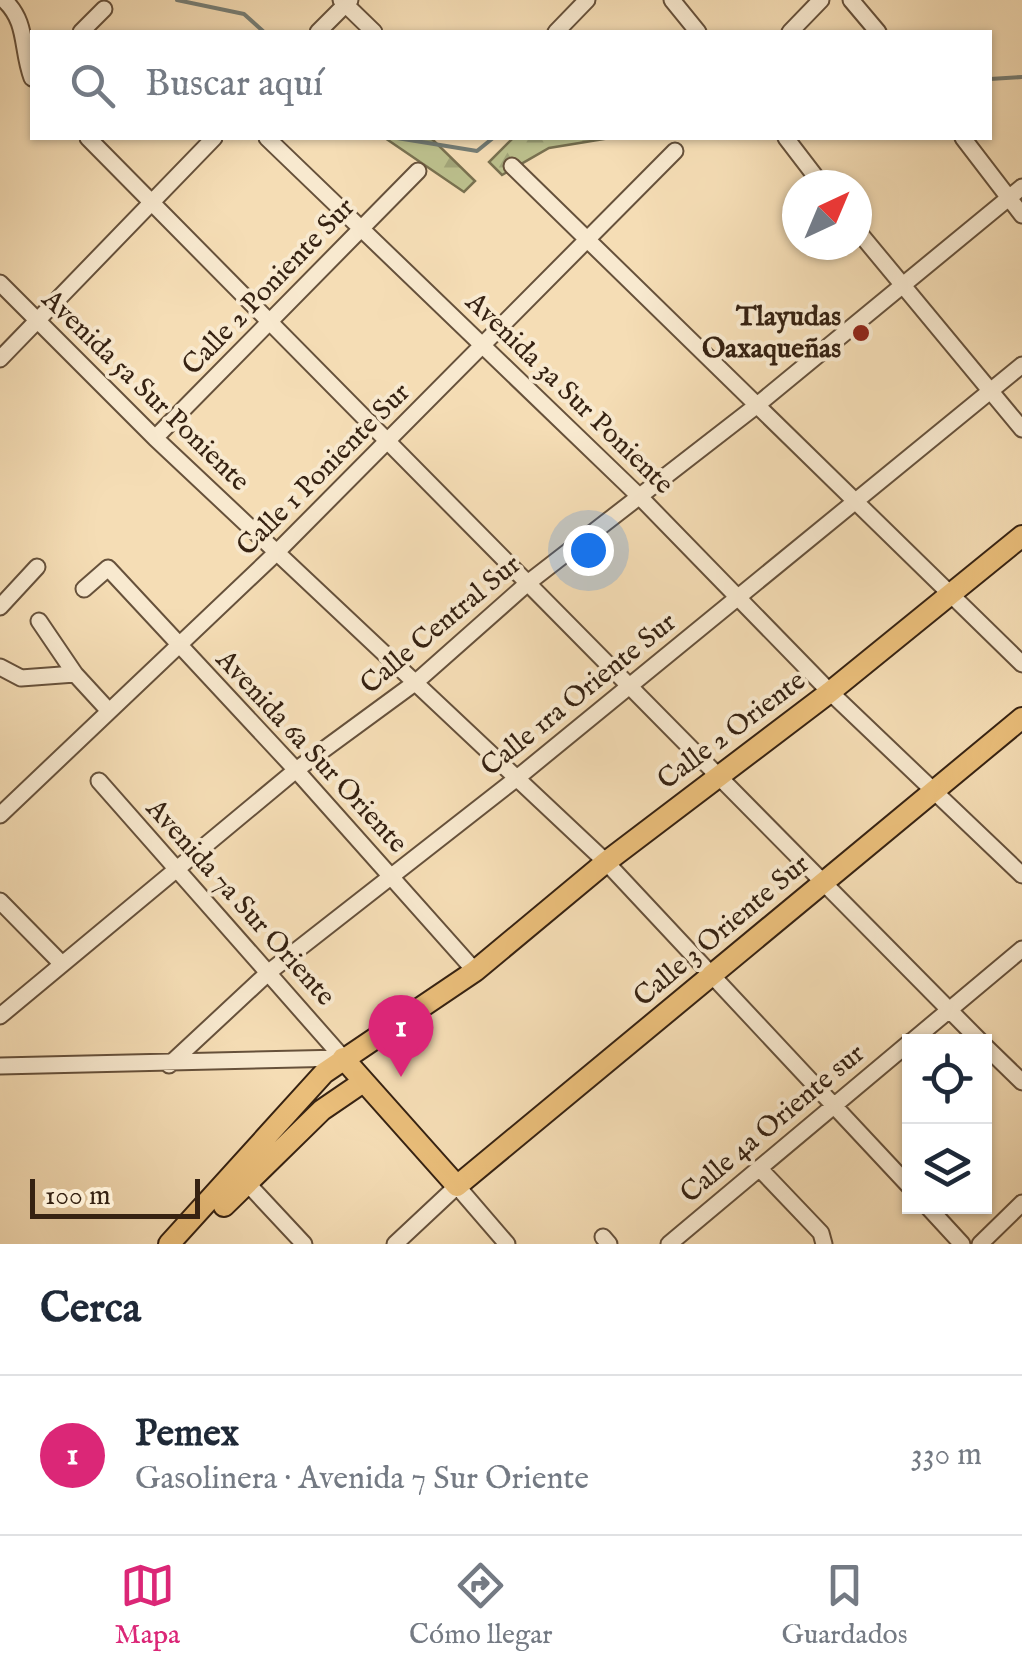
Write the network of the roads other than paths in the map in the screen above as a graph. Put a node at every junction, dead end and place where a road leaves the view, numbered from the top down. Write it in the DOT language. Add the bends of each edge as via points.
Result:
graph roads {
  1 [pos="4,0"];
  2 [pos="588,0"];
  3 [pos="672,0"];
  4 [pos="822,0"];
  5 [pos="851,0"];
  6 [pos="346,2"];
  7 [pos="104,9"];
  8 [pos="83,30"];
  9 [pos="320,30"];
  10 [pos="372,30"];
  11 [pos="558,30"];
  12 [pos="696,30"];
  13 [pos="792,30"];
  14 [pos="876,30"];
  15 [pos="30,72"];
  16 [pos="90,140"];
  17 [pos="212,140"];
  18 [pos="269,140"];
  19 [pos="788,140"];
  20 [pos="964,140"];
  21 [pos="674,152"];
  22 [pos="512,166"];
  23 [pos="811,170"];
  24 [pos="418,171"];
  25 [pos="1022,187"];
  26 [pos="1008,198"];
  27 [pos="150,202"];
  28 [pos="1022,216"];
  29 [pos="360,229"];
  30 [pos="586,238"];
  31 [pos="872,250"];
  32 [pos="0,283"];
  33 [pos="900,287"];
  34 [pos="36,321"];
  35 [pos="272,321"];
  36 [pos="485,346"];
  37 [pos="0,359"];
  38 [pos="1022,365"];
  39 [pos="992,391"];
  40 [pos="756,406"];
  41 [pos="1022,430"];
  42 [pos="156,438"];
  43 [pos="388,441"];
  44 [pos="640,497"];
  45 [pos="858,500"];
  46 [pos="1022,536"];
  47 [pos="276,553"];
  48 [pos="37,566"];
  49 [pos="529,582"];
  50 [pos="84,589"];
  51 [pos="950,594"];
  52 [pos="739,598"];
  53 [pos="0,607"];
  54 [pos="39,621"];
  55 [pos="180,646"];
  56 [pos="1022,664"];
  57 [pos="0,668"];
  58 [pos="75,674"];
  59 [pos="416,682"];
  60 [pos="629,685"];
  61 [pos="830,692"];
  62 [pos="108,711"];
  63 [pos="1022,718"];
  64 [pos="296,770"];
  65 [pos="719,774"];
  66 [pos="518,778"];
  67 [pos="99,781"];
  68 [pos="936,790"];
  69 [pos="0,815"];
  70 [pos="606,862"];
  71 [pos="178,870"];
  72 [pos="390,875"];
  73 [pos="1022,875"];
  74 [pos="824,882"];
  75 [pos="0,901"];
  76 [pos="1022,949"];
  77 [pos="60,962"];
  78 [pos="269,972"];
  79 [pos="476,972"];
  80 [pos="713,975"];
  81 [pos="949,1010"];
  82 [pos="0,1016"];
  83 [pos="920,1034"];
  84 [pos="974,1034"];
  85 [pos="902,1049"];
  86 [pos="992,1052"];
  87 [pos="343,1058"];
  88 [pos="169,1065"];
  89 [pos="0,1066"];
  90 [pos="363,1082"];
  91 [pos="1022,1082"];
  92 [pos="834,1105"];
  93 [pos="322,1110"];
  94 [pos="759,1168"];
  95 [pos="902,1178"];
  96 [pos="246,1183"];
  97 [pos="457,1186"];
  98 [pos="1022,1203"];
  99 [pos="934,1214"];
  100 [pos="194,1232"];
  101 [pos="169,1244"];
  102 [pos="304,1244"];
  103 [pos="395,1244"];
  104 [pos="507,1244"];
  105 [pos="669,1244"];
  106 [pos="824,1244"];
  107 [pos="962,1244"];
  108 [pos="980,1244"];
  1 -- 15 [label="street" via="24,28"];
  2 -- 11 [label="street"];
  3 -- 12 [label="street"];
  4 -- 13 [label="street"];
  5 -- 14 [label="street"];
  6 -- 9 [label="street"];
  6 -- 10 [label="street"];
  7 -- 8 [label="street"];
  16 -- 27 [label="street"];
  17 -- 27 [label="street"];
  18 -- 29 [label="street, Avenida 3a Sur Poniente"];
  19 -- 23 [label="street"];
  20 -- 26 [label="street"];
  21 -- 30 [label="street, Calle 1 Poniente Sur"];
  22 -- 30 [label="street"];
  24 -- 29 [label="street, Calle 2 Poniente Sur"];
  25 -- 26 [label="street, Calle Central Sur"];
  26 -- 28 [label="street"];
  26 -- 33 [label="street, Calle Central Sur"];
  27 -- 34 [label="street"];
  27 -- 35 [label="street"];
  29 -- 35 [label="street, Calle 2 Poniente Sur"];
  29 -- 36 [label="street, Avenida 3a Sur Poniente"];
  30 -- 36 [label="street, Calle 1 Poniente Sur"];
  30 -- 40 [label="street"];
  31 -- 33 [label="street"];
  32 -- 34 [label="street, Avenida 5a Sur Poniente"];
  33 -- 39 [label="street"];
  33 -- 40 [label="street, Calle Central Sur"];
  34 -- 37 [label="street"];
  34 -- 42 [label="street, Avenida 5a Sur Poniente"];
  35 -- 42 [label="street, Calle 2 Poniente Sur"];
  35 -- 43 [label="street"];
  36 -- 43 [label="street, Calle 1 Poniente Sur"];
  36 -- 44 [label="street, Avenida 3a Sur Poniente"];
  38 -- 39 [label="street, Calle 1ra Oriente Sur"];
  39 -- 41 [label="street"];
  39 -- 45 [label="street, Calle 1ra Oriente Sur"];
  40 -- 44 [label="street, Calle Central Sur"];
  40 -- 45 [label="street"];
  42 -- 47 [label="street, Avenida 5a Sur Poniente"];
  43 -- 47 [label="street, Calle 1 Poniente Sur"];
  43 -- 49 [label="street"];
  44 -- 49 [label="street, Calle Central Sur"];
  44 -- 52 [label="street, Avenida 3a Sur Poniente"];
  45 -- 51 [label="street"];
  45 -- 52 [label="street, Calle 1ra Oriente Sur"];
  46 -- 51 [label="main road, Calle 2 Oriente"];
  47 -- 55 [label="street, Calle 1 Poniente Sur"];
  47 -- 59 [label="street, Avenida 5a Sur Poniente"];
  48 -- 53 [label="street"];
  49 -- 59 [label="street, Calle Central Sur"];
  49 -- 60 [label="street"];
  50 -- 55 [label="street, Avenida 6a Sur Oriente" via="108,568"];
  51 -- 56 [label="street"];
  51 -- 61 [label="main road, Calle 2 Oriente"];
  52 -- 60 [label="street, Calle 1ra Oriente Sur"];
  52 -- 61 [label="street, Avenida 3a Sur Poniente"];
  54 -- 58 [label="street"];
  55 -- 62 [label="street, Calle 1 Poniente Sur"];
  55 -- 64 [label="street, Avenida 6a Sur Oriente"];
  57 -- 58 [label="street" via="20,678"];
  58 -- 62 [label="street"];
  59 -- 64 [label="street, Calle Central Sur"];
  59 -- 66 [label="street, Avenida 5a Sur Poniente"];
  60 -- 65 [label="street"];
  60 -- 66 [label="street, Calle 1ra Oriente Sur"];
  61 -- 65 [label="main road, Calle 2 Oriente"];
  61 -- 68 [label="street, Avenida 3a Sur Poniente"];
  62 -- 69 [label="street, Calle 1 Poniente Sur"];
  63 -- 68 [label="main road, Calle 3 Oriente Sur"];
  64 -- 71 [label="street, Calle Central Sur"];
  64 -- 72 [label="street, Avenida 6a Sur Oriente"];
  65 -- 70 [label="main road, Calle 2 Oriente"];
  65 -- 74 [label="street"];
  66 -- 70 [label="street, Avenida 5a Sur Poniente"];
  66 -- 72 [label="street, Calle 1ra Oriente Sur"];
  67 -- 71 [label="street, Avenida 7a Sur Oriente"];
  68 -- 73 [label="street, Avenida 3a Sur Poniente"];
  68 -- 74 [label="main road, Calle 3 Oriente Sur"];
  70 -- 79 [label="main road, Calle 2 Oriente"];
  70 -- 80 [label="street, Avenida 5a Sur Poniente"];
  71 -- 77 [label="street, Calle Central Sur"];
  71 -- 78 [label="street, Avenida 7a Sur Oriente"];
  72 -- 78 [label="street, Calle 1ra Oriente Sur"];
  72 -- 79 [label="street, Avenida 6a Sur Oriente"];
  74 -- 80 [label="main road, Calle 3 Oriente Sur"];
  74 -- 81 [label="street"];
  75 -- 77 [label="street"];
  76 -- 81 [label="street, Calle 4a Oriente sur"];
  77 -- 82 [label="street, Calle Central Sur"];
  78 -- 87 [label="street, Avenida 7a Sur Oriente"];
  78 -- 88 [label="street, Calle 1ra Oriente Sur"];
  79 -- 87 [label="main road, Calle 2 Oriente"];
  80 -- 92 [label="street, Avenida 5a Sur Poniente"];
  80 -- 97 [label="main road, Calle 3 Oriente Sur"];
  81 -- 83 [label="street, Calle 4a Oriente sur"];
  81 -- 84 [label="street"];
  85 -- 92 [label="street, Calle 4a Oriente sur"];
  86 -- 91 [label="street"];
  87 -- 88 [label="street"];
  87 -- 90 [label="main road"];
  87 -- 93 [label="main road"];
  87 -- 100 [label="main road, Calle 2 Oriente" via="324,1072"];
  88 -- 89 [label="street"];
  90 -- 93 [label="main road"];
  90 -- 97 [label="main road"];
  92 -- 94 [label="street, Calle 4a Oriente sur"];
  92 -- 95 [label="street, Avenida 5a Sur Poniente"];
  93 -- 96 [label="main road"];
  94 -- 105 [label="street, Calle 4a Oriente sur"];
  94 -- 106 [label="street"];
  96 -- 100 [label="main road"];
  96 -- 102 [label="street"];
  97 -- 103 [label="street"];
  97 -- 104 [label="street"];
  98 -- 108 [label="street"];
  99 -- 107 [label="street"];
  100 -- 101 [label="main road"];
}
